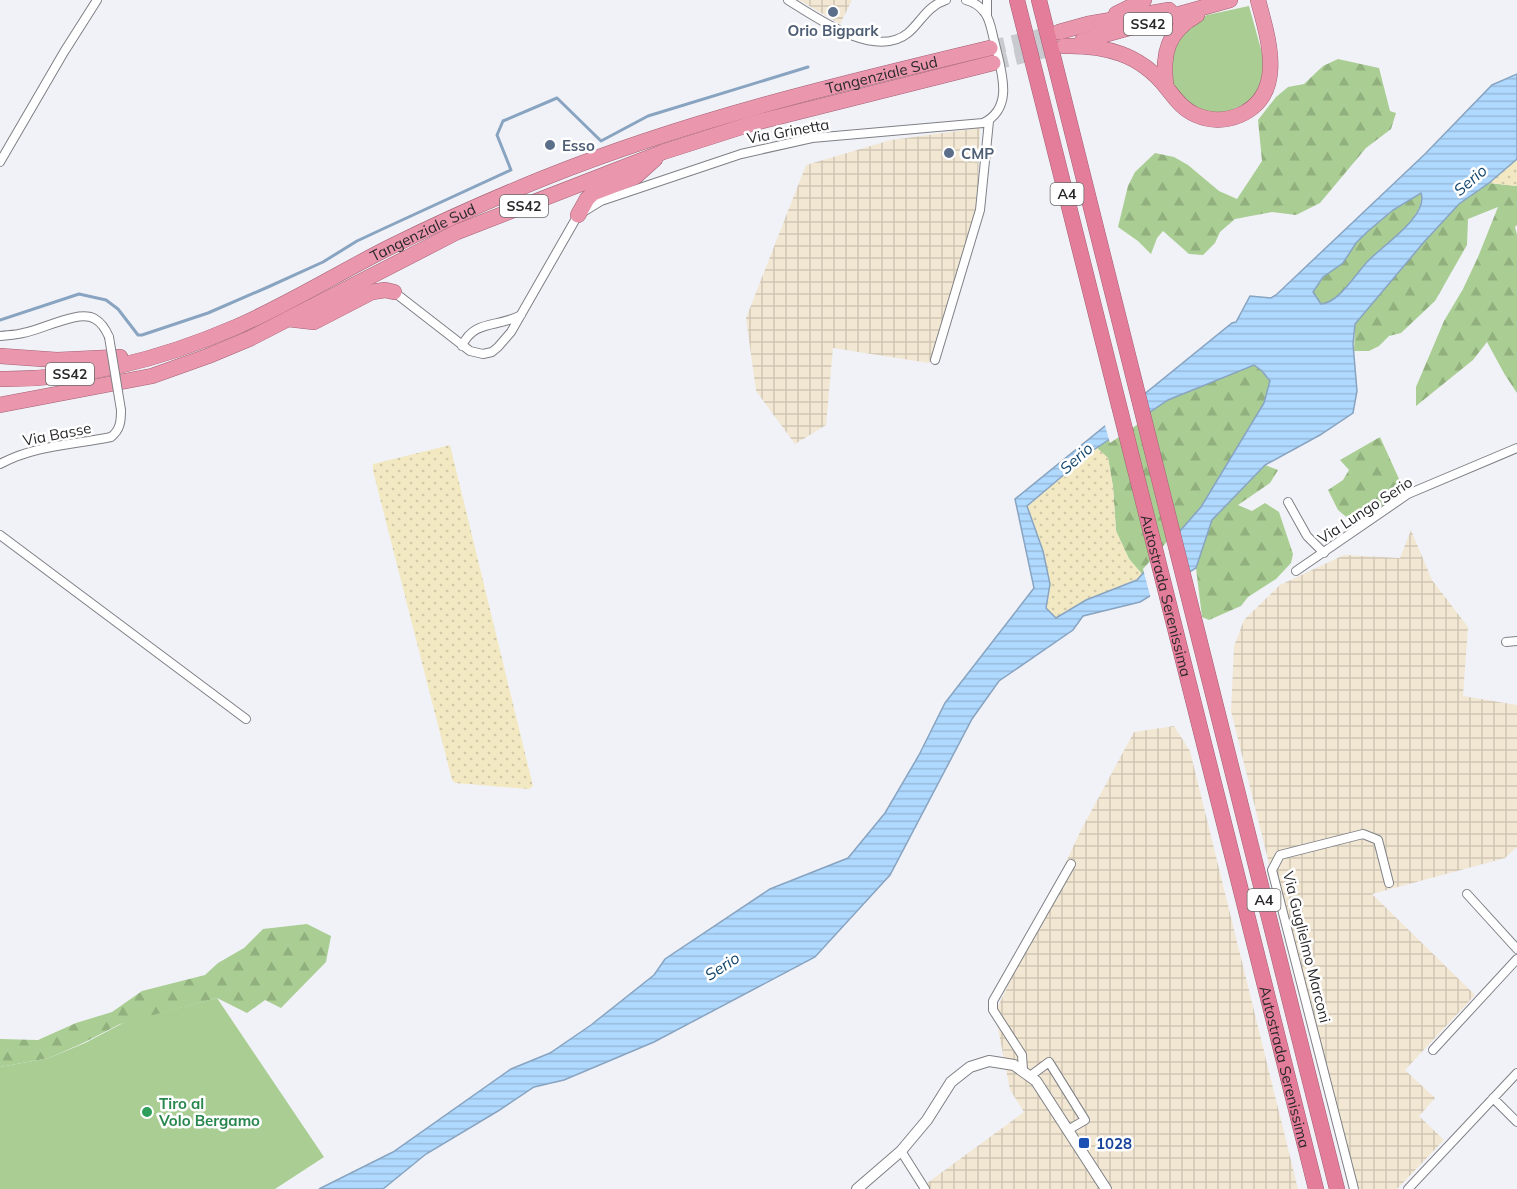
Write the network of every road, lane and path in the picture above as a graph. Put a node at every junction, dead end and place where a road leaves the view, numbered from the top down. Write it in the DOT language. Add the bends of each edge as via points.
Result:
graph roads {
  1 [pos="97,0"];
  2 [pos="788,0"];
  3 [pos="946,0"];
  4 [pos="967,0"];
  5 [pos="987,0"];
  6 [pos="1017,0"];
  7 [pos="1039,0"];
  8 [pos="1143,0"];
  9 [pos="1222,0"];
  10 [pos="1232,0"];
  11 [pos="1259,5"];
  12 [pos="987,16"];
  13 [pos="1088,24"];
  14 [pos="1061,39"];
  15 [pos="1166,86"];
  16 [pos="989,121"];
  17 [pos="663,152"];
  18 [pos="0,162"];
  19 [pos="578,215"];
  20 [pos="394,292"];
  21 [pos="521,315"];
  22 [pos="288,319"];
  23 [pos="0,336"];
  24 [pos="462,346"];
  25 [pos="0,356"];
  26 [pos="935,360"];
  27 [pos="140,362"];
  28 [pos="0,379"];
  29 [pos="72,392"];
  30 [pos="0,405"];
  31 [pos="0,413"];
  32 [pos="1517,448"];
  33 [pos="0,464"];
  34 [pos="1288,502"];
  35 [pos="0,535"];
  36 [pos="1323,553"];
  37 [pos="1296,571"];
  38 [pos="1517,641"];
  39 [pos="1506,642"];
  40 [pos="246,719"];
  41 [pos="1071,864"];
  42 [pos="1389,883"];
  43 [pos="1467,894"];
  44 [pos="1517,949"];
  45 [pos="1517,959"];
  46 [pos="1433,1050"];
  47 [pos="1026,1073"];
  48 [pos="1517,1073"];
  49 [pos="1493,1098"];
  50 [pos="1517,1122"];
  51 [pos="1068,1130"];
  52 [pos="901,1151"];
  53 [pos="857,1189"];
  54 [pos="925,1189"];
  55 [pos="1106,1189"];
  56 [pos="1316,1189"];
  57 [pos="1337,1189"];
  58 [pos="1354,1189"];
  59 [pos="1408,1189"];
  1 -- 18 [label="street"];
  2 -- 3 [label="street" via="849,34 880,43 904,36 930,8"];
  4 -- 12 [label="street"];
  5 -- 12 [label="street"];
  6 -- 56 [label="highway, Autostrada Serenissima / A4"];
  7 -- 57 [label="highway, Autostrada Serenissima / A4"];
  8 -- 13 [label="highway"];
  9 -- 13 [label="highway, SS42"];
  10 -- 14 [label="highway, SS42" via="1142,26"];
  10 -- 15 [label="highway" via="1197,15 1176,30 1164,61"];
  11 -- 15 [label="highway" via="1271,63 1270,78 1266,91 1251,108 1230,118 1203,118 1183,108"];
  12 -- 16 [label="street" via="1004,86 1001,106"];
  13 -- 14 [label="highway, SS42"];
  14 -- 15 [label="highway" via="1124,53"];
  16 -- 19 [label="street, Via Grinetta" via="812,138 741,154 601,201"];
  16 -- 26 [label="street" via="980,210"];
  17 -- 19 [label="highway" via="635,177 586,199"];
  17 -- 22 [label="highway, Tangenziale Sud / SS42" via="457,232"];
  17 -- 27 [label="highway, Tangenziale Sud / SS42" via="991,55 756,107 611,153 441,223 236,327"];
  19 -- 21 [label="street"];
  20 -- 22 [label="highway" via="372,292 314,322"];
  20 -- 24 [label="street"];
  21 -- 24 [label="street" via="505,323 478,327"];
  21 -- 24 [label="street" via="492,352 476,354"];
  22 -- 29 [label="highway, Tangenziale Sud / SS42" via="219,352 152,376"];
  23 -- 33 [label="street, Via Basse, bridge" via="76,317 94,318 109,337 120,410 120,425 111,437 62,444 17,455"];
  25 -- 27 [label="highway" via="57,360 127,357"];
  27 -- 28 [label="highway, Tangenziale Sud / SS42" via="71,374"];
  29 -- 30 [label="highway, SS42"];
  29 -- 31 [label="highway"];
  32 -- 36 [label="street, Via Lungo Serio" via="1408,495"];
  34 -- 36 [label="street" via="1307,536"];
  35 -- 40 [label="street"];
  36 -- 37 [label="street, Via Lungo Serio"];
  38 -- 39 [label="street"];
  41 -- 47 [label="street" via="993,1001 993,1010 1022,1055"];
  42 -- 58 [label="street, Via Guglielmo Marconi" via="1378,840 1363,834 1280,855 1272,870"];
  43 -- 44 [label="street"];
  45 -- 46 [label="street"];
  47 -- 51 [label="street" via="1044,1092"];
  47 -- 51 [label="street" via="1049,1062 1085,1120"];
  47 -- 52 [label="street" via="1014,1065 989,1062 962,1072"];
  48 -- 49 [label="street"];
  49 -- 50 [label="street"];
  49 -- 59 [label="street"];
  51 -- 55 [label="street"];
  52 -- 53 [label="street"];
  52 -- 54 [label="street"];
}
